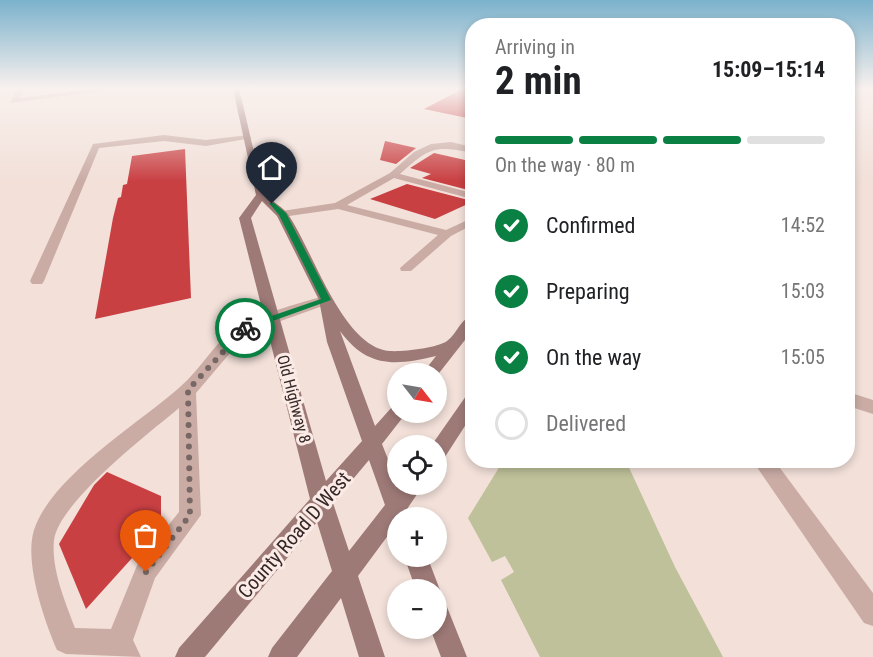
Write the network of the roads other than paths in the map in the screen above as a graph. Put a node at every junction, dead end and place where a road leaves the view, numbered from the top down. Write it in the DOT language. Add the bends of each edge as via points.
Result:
graph roads {
  1 [pos="244,120"];
  2 [pos="248,138"];
  3 [pos="465,149"];
  4 [pos="465,155"];
  5 [pos="410,160"];
  6 [pos="393,175"];
  7 [pos="433,185"];
  8 [pos="418,190"];
  9 [pos="460,192"];
  10 [pos="465,194"];
  11 [pos="261,195"];
  12 [pos="445,197"];
  13 [pos="389,205"];
  14 [pos="338,206"];
  15 [pos="282,213"];
  16 [pos="417,213"];
  17 [pos="368,214"];
  18 [pos="397,221"];
  19 [pos="465,225"];
  20 [pos="447,234"];
  21 [pos="406,268"];
  22 [pos="37,281"];
  23 [pos="326,300"];
  24 [pos="272,317"];
  25 [pos="465,330"];
  26 [pos="452,346"];
  27 [pos="439,363"];
  28 [pos="188,390"];
  29 [pos="855,401"];
  30 [pos="873,407"];
  31 [pos="465,411"];
  32 [pos="389,423"];
  33 [pos="447,438"];
  34 [pos="373,443"];
  35 [pos="768,468"];
  36 [pos="322,503"];
  37 [pos="396,507"];
  38 [pos="387,526"];
  39 [pos="346,576"];
  40 [pos="873,614"];
  41 [pos="447,639"];
  42 [pos="123,649"];
  43 [pos="188,657"];
  44 [pos="281,657"];
  45 [pos="372,657"];
  46 [pos="454,657"];
  1 -- 2 [label="street"];
  2 -- 11 [label="street"];
  2 -- 22 [label="lane" via="206,142 164,138 96,146"];
  3 -- 5 [label="lane" via="439,145"];
  4 -- 5 [label="lane" via="439,149"];
  5 -- 6 [label="lane"];
  6 -- 7 [label="lane"];
  6 -- 14 [label="lane"];
  7 -- 8 [label="lane"];
  7 -- 9 [label="lane"];
  9 -- 10 [label="lane"];
  9 -- 12 [label="lane"];
  11 -- 15 [label="street"];
  11 -- 24 [label="street, Old Highway 8" via="245,218"];
  13 -- 17 [label="lane"];
  14 -- 15 [label="lane"];
  14 -- 17 [label="lane"];
  15 -- 23 [label="street"];
  16 -- 18 [label="lane"];
  17 -- 18 [label="lane"];
  18 -- 20 [label="lane"];
  19 -- 20 [label="lane"];
  20 -- 21 [label="lane"];
  23 -- 24 [label="lane"];
  23 -- 26 [label="street" via="367,351 388,356 416,355"];
  23 -- 34 [label="street" via="335,342"];
  24 -- 28 [label="lane" via="242,329"];
  24 -- 36 [label="street, Old Highway 8"];
  25 -- 26 [label="street"];
  26 -- 27 [label="street"];
  28 -- 42 [label="lane" via="190,515 146,572"];
  28 -- 42 [label="lane" via="72,490 44,531 44,570 66,641"];
  29 -- 30 [label="lane"];
  31 -- 33 [label="street"];
  32 -- 34 [label="street, County Road D West"];
  34 -- 36 [label="street, County Road D West"];
  34 -- 37 [label="street"];
  35 -- 40 [label="lane"];
  36 -- 39 [label="street, Old Highway 8"];
  36 -- 43 [label="street, County Road D West"];
  38 -- 39 [label="street"];
  39 -- 44 [label="street"];
  39 -- 45 [label="street, Old Highway 8"];
  41 -- 46 [label="street"];
}
